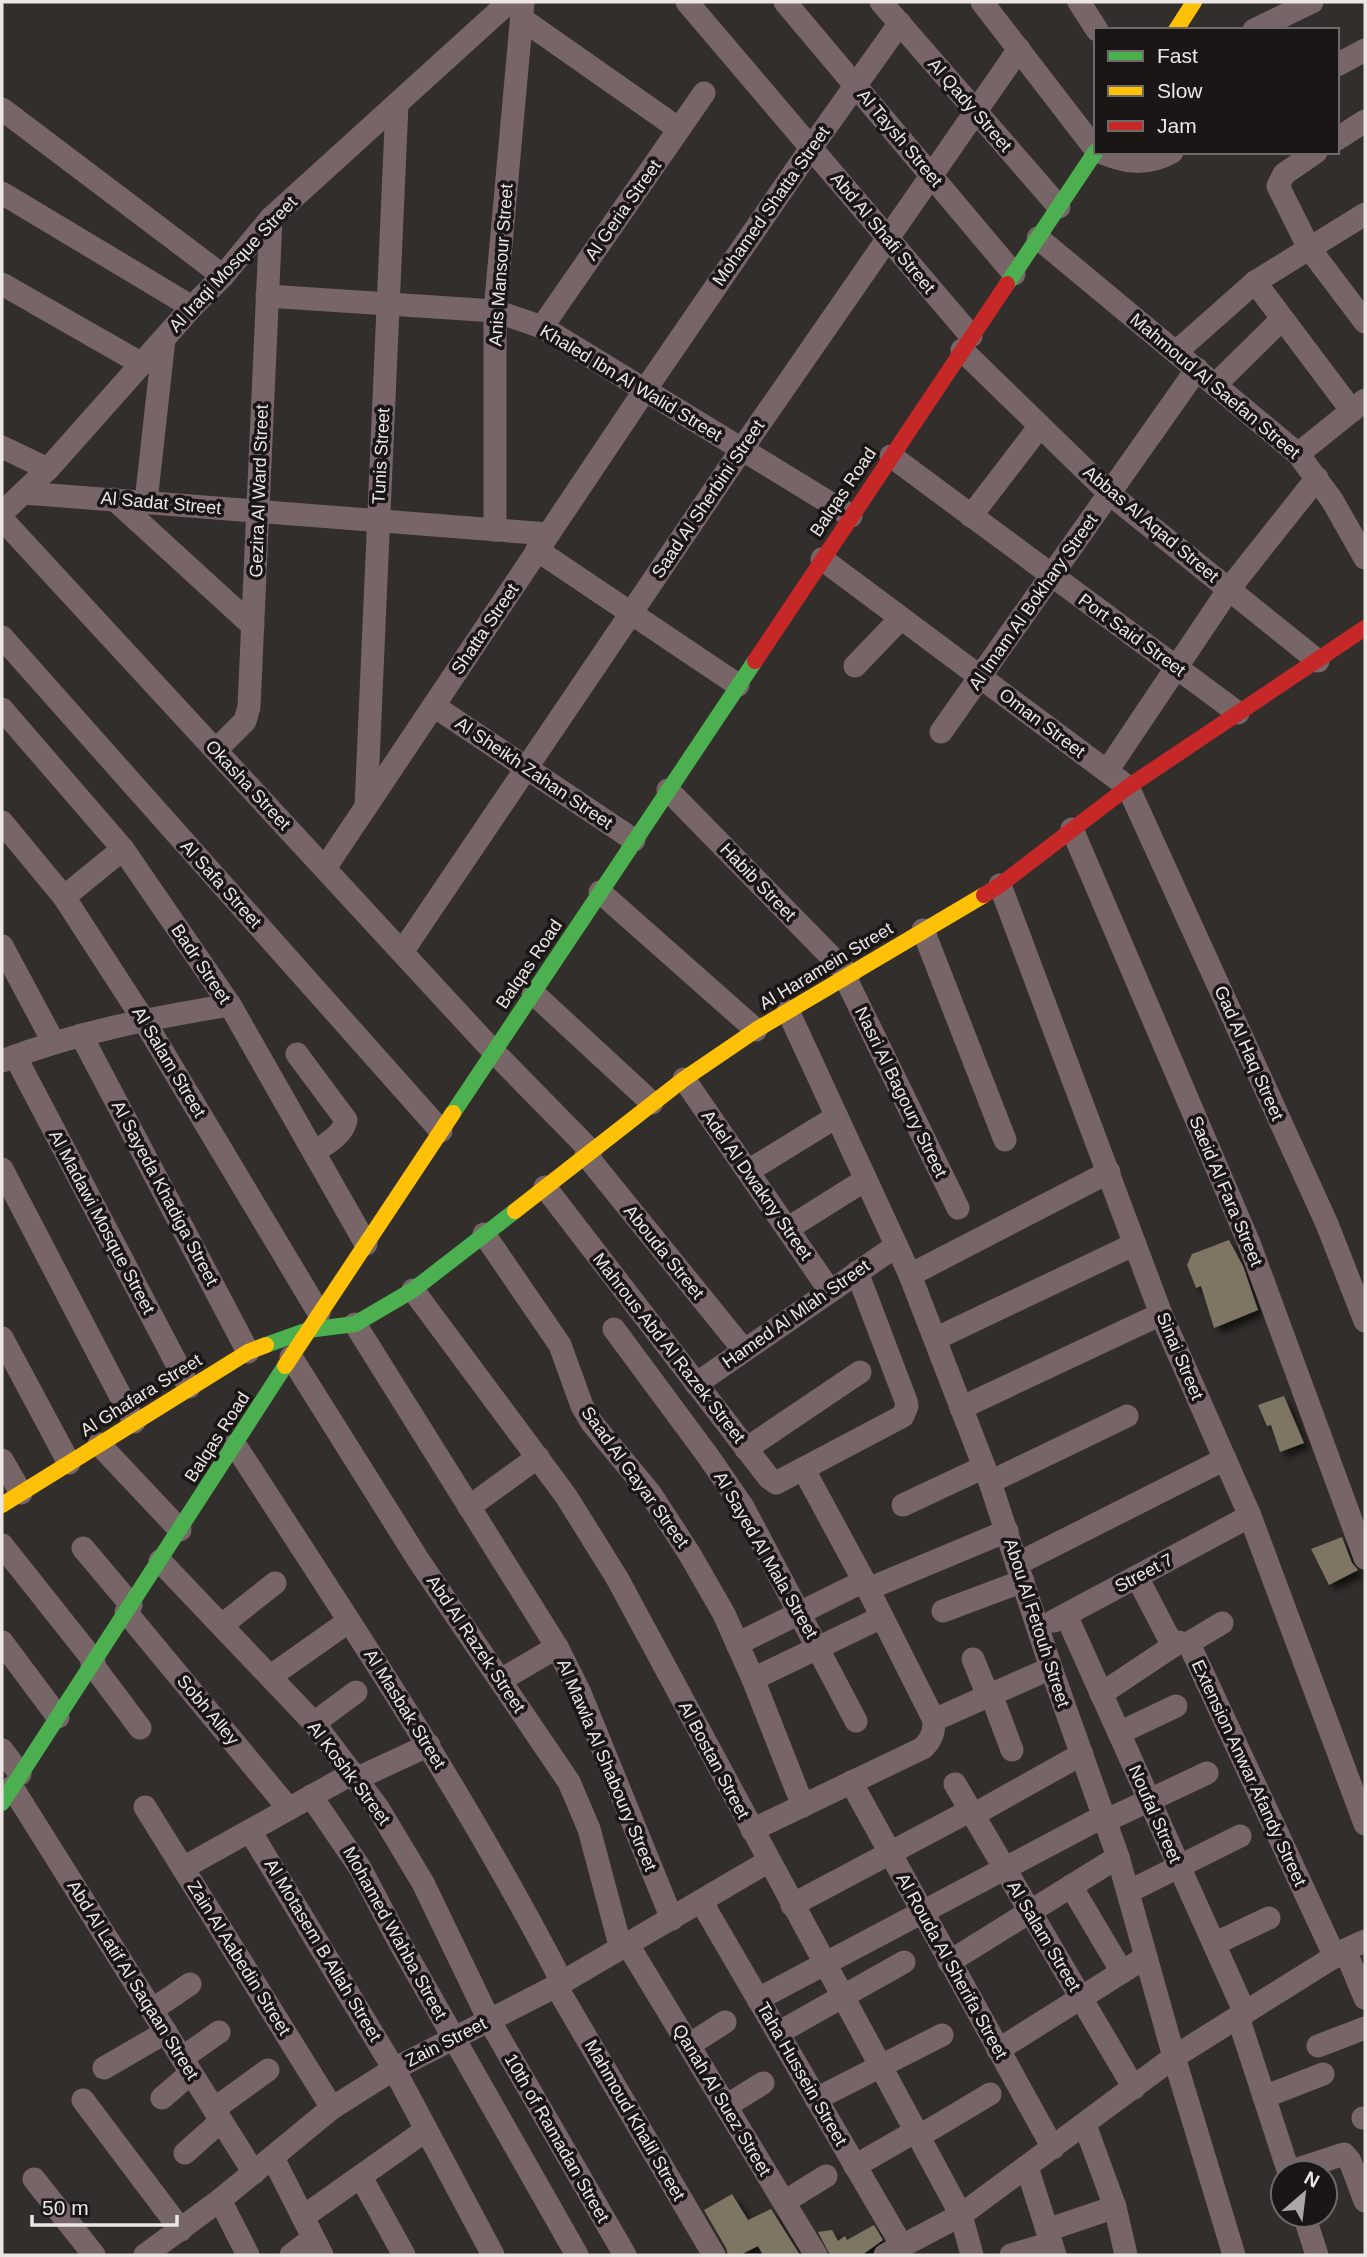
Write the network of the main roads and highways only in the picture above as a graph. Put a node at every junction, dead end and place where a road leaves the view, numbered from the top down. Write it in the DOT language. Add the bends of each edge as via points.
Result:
graph roads {
  1 [pos="1194,2"];
  2 [pos="1177,28"];
  3 [pos="1095,154"];
  4 [pos="1365,628"];
  5 [pos="313,1322"];
  6 [pos="2,1505"];
  7 [pos="11,1788"];
  1 -- 2 [label="main road"];
  3 -- 5 [label="main road, Balqas Road"];
  4 -- 5 [label="main road, Al Haramein Street" via="1128,787 1000,885 756,1030 684,1079 413,1290 355,1324"];
  5 -- 6 [label="main road, Al Ghafara Street" via="248,1352"];
  5 -- 7 [label="main road, Balqas Road"];
}
